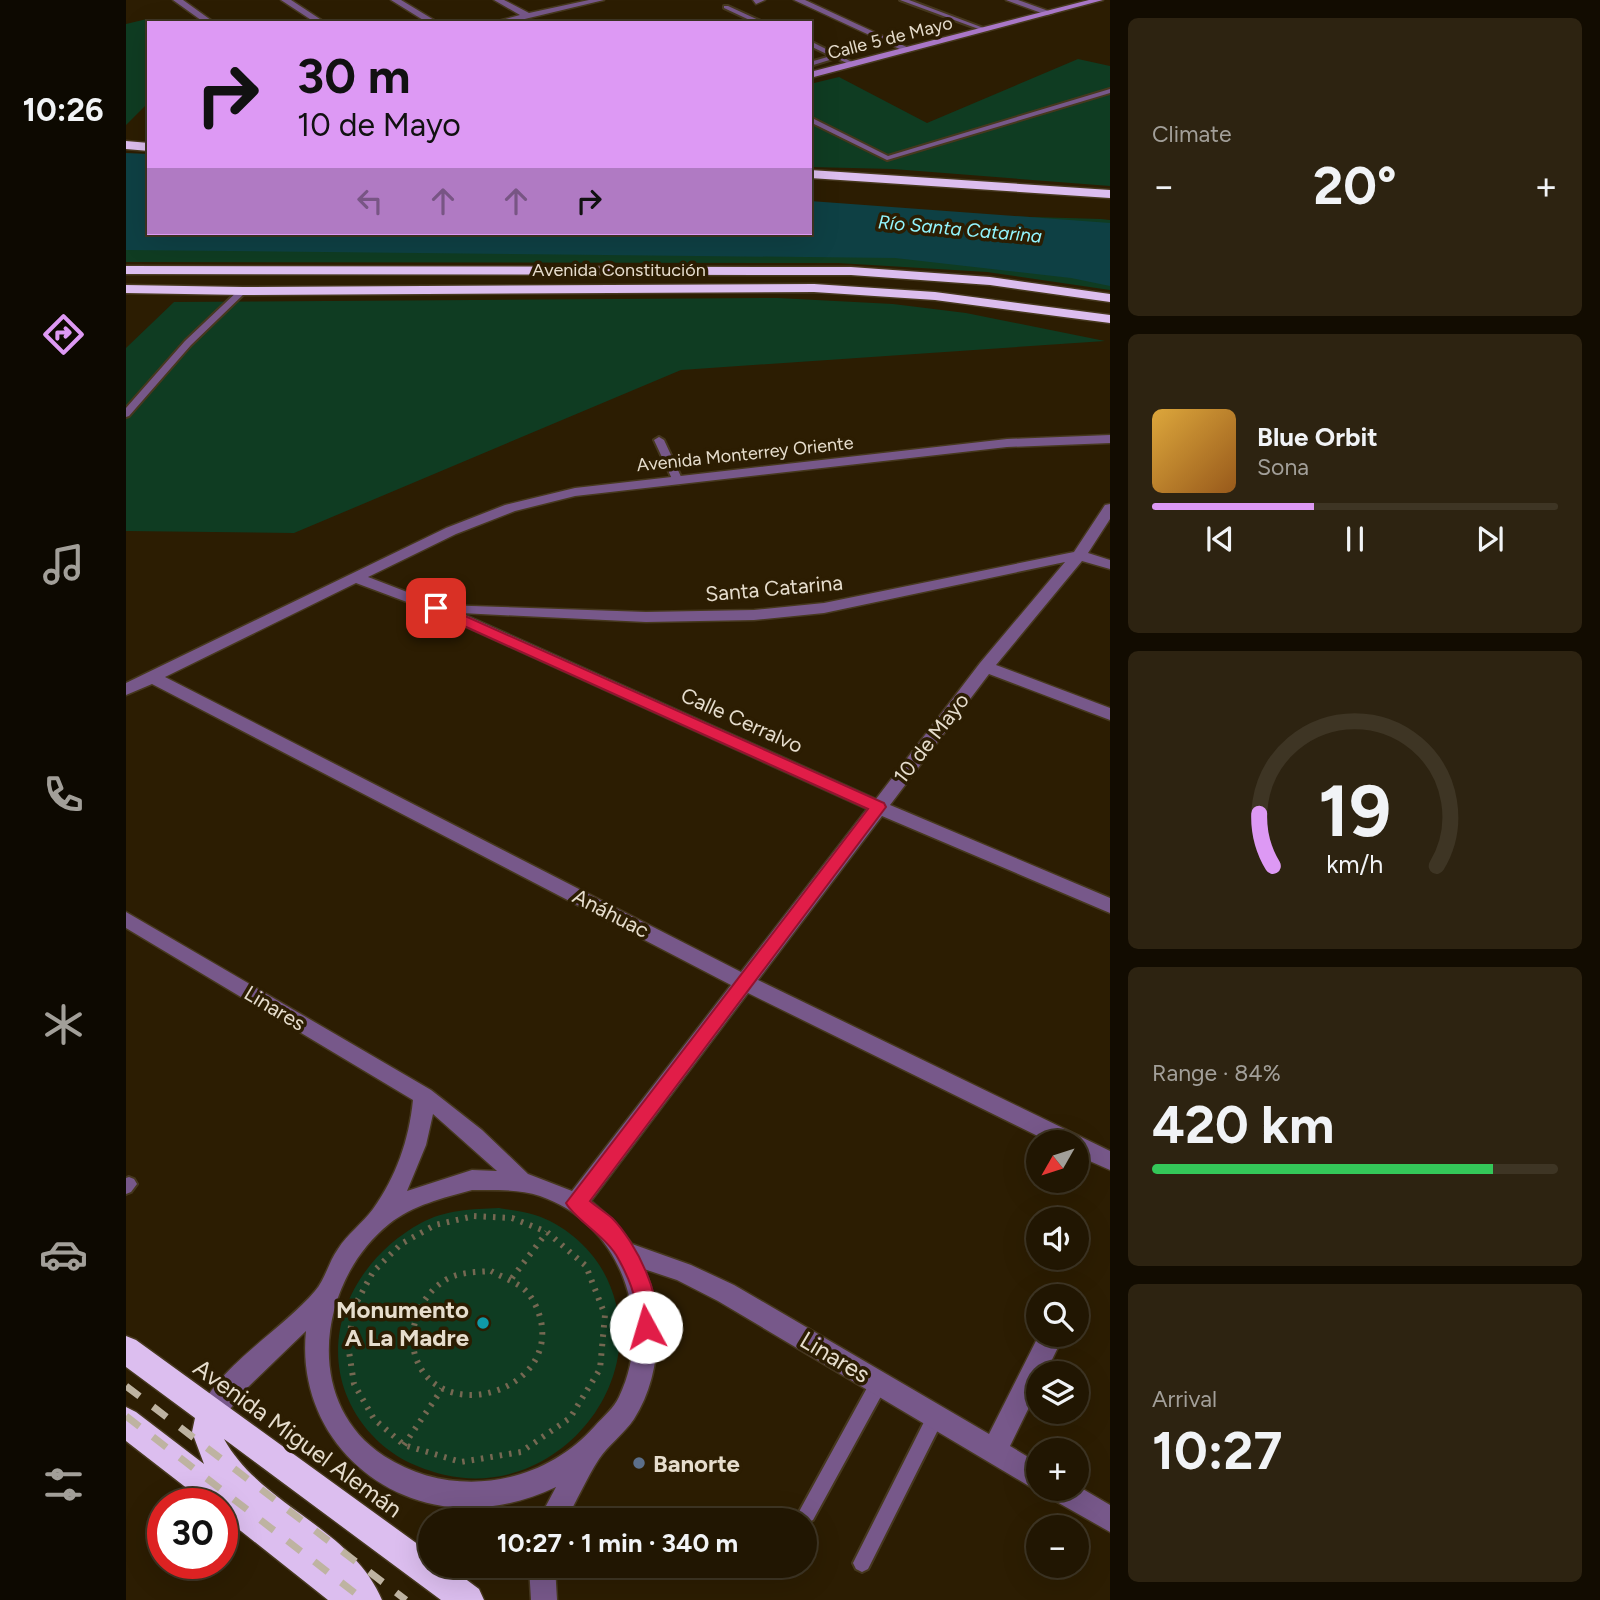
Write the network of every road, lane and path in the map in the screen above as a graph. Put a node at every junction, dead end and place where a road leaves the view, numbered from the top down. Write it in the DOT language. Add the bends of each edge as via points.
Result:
graph roads {
  1 [pos="177,0"];
  2 [pos="285,0"];
  3 [pos="395,0"];
  4 [pos="499,0"];
  5 [pos="600,0"];
  6 [pos="798,0"];
  7 [pos="903,0"];
  8 [pos="1010,0"];
  9 [pos="1099,0"];
  10 [pos="726,7"];
  11 [pos="1050,13"];
  12 [pos="528,16"];
  13 [pos="208,21"];
  14 [pos="319,21"];
  15 [pos="432,21"];
  16 [pos="504,21"];
  17 [pos="758,21"];
  18 [pos="986,30"];
  19 [pos="812,44"];
  20 [pos="909,50"];
  21 [pos="837,56"];
  22 [pos="812,63"];
  23 [pos="853,64"];
  24 [pos="812,74"];
  25 [pos="1110,91"];
  26 [pos="812,120"];
  27 [pos="126,145"];
  28 [pos="147,146"];
  29 [pos="812,174"];
  30 [pos="812,183"];
  31 [pos="1110,194"];
  32 [pos="1110,203"];
  33 [pos="126,271"];
  34 [pos="129,290"];
  35 [pos="243,291"];
  36 [pos="1110,298"];
  37 [pos="976,301"];
  38 [pos="1110,319"];
  39 [pos="1110,330"];
  40 [pos="126,414"];
  41 [pos="1110,439"];
  42 [pos="659,440"];
  43 [pos="678,481"];
  44 [pos="1110,509"];
  45 [pos="1079,555"];
  46 [pos="396,558"];
  47 [pos="1110,565"];
  48 [pos="354,578"];
  49 [pos="393,590"];
  50 [pos="436,608"];
  51 [pos="986,667"];
  52 [pos="151,677"];
  53 [pos="126,690"];
  54 [pos="1110,714"];
  55 [pos="878,807"];
  56 [pos="1110,906"];
  57 [pos="126,919"];
  58 [pos="745,983"];
  59 [pos="424,1096"];
  60 [pos="1048,1130"];
  61 [pos="1089,1150"];
  62 [pos="1110,1161"];
  63 [pos="521,1182"];
  64 [pos="576,1203"];
  65 [pos="380,1218"];
  66 [pos="547,1232"];
  67 [pos="626,1252"];
  68 [pos="512,1278"];
  69 [pos="323,1299"];
  70 [pos="1046,1347"];
  71 [pos="126,1350"];
  72 [pos="878,1383"];
  73 [pos="442,1389"];
  74 [pos="210,1414"];
  75 [pos="936,1416"];
  76 [pos="126,1422"];
  77 [pos="404,1445"];
  78 [pos="994,1451"];
  79 [pos="590,1453"];
  80 [pos="1026,1469"];
  81 [pos="1079,1501"];
  82 [pos="558,1508"];
  83 [pos="810,1508"];
  84 [pos="1110,1519"];
  85 [pos="862,1563"];
  86 [pos="543,1578"];
  87 [pos="354,1600"];
  88 [pos="366,1600"];
  89 [pos="468,1600"];
  90 [pos="544,1600"];
  1 -- 13 [label="street"];
  2 -- 14 [label="street"];
  3 -- 15 [label="street"];
  4 -- 12 [label="street"];
  5 -- 12 [label="street"];
  6 -- 20 [label="street"];
  7 -- 18 [label="lane"];
  8 -- 11 [label="street"];
  9 -- 11 [label="street, Calle 5 de Mayo"];
  10 -- 17 [label="lane"];
  11 -- 18 [label="street, Calle 5 de Mayo"];
  12 -- 16 [label="street"];
  18 -- 20 [label="street, Calle 5 de Mayo"];
  19 -- 21 [label="lane"];
  20 -- 23 [label="street, Calle 5 de Mayo"];
  21 -- 22 [label="lane"];
  21 -- 23 [label="lane"];
  23 -- 24 [label="street, Calle 5 de Mayo"];
  25 -- 26 [label="lane" via="887,158"];
  27 -- 28 [label="highway"];
  29 -- 31 [label="highway"];
  30 -- 32 [label="highway"];
  33 -- 36 [label="highway, Avenida Constitución" via="851,271 979,280"];
  34 -- 35 [label="highway, Avenida Constitución"];
  35 -- 37 [label="highway, Avenida Constitución" via="814,288"];
  35 -- 40 [label="lane" via="188,343"];
  37 -- 38 [label="highway, Avenida Constitución"];
  37 -- 39 [label="highway"];
  41 -- 43 [label="street, Avenida Monterrey Oriente" via="1007,443"];
  42 -- 43 [label="lane"];
  43 -- 46 [label="street, Avenida Monterrey Oriente" via="575,492 510,508"];
  44 -- 45 [label="street, 10 de Mayo"];
  45 -- 47 [label="street, Santa Catarina"];
  45 -- 50 [label="street, Santa Catarina" via="824,608 754,615 646,617"];
  45 -- 51 [label="street, 10 de Mayo"];
  46 -- 48 [label="street, Avenida Monterrey Oriente"];
  46 -- 49 [label="street"];
  48 -- 49 [label="street, Calle Cerralvo"];
  48 -- 52 [label="street, Avenida Monterrey Oriente"];
  49 -- 50 [label="street, Calle Cerralvo"];
  50 -- 55 [label="street, Calle Cerralvo"];
  51 -- 54 [label="street"];
  51 -- 55 [label="street, 10 de Mayo"];
  52 -- 53 [label="street, Avenida Monterrey Oriente"];
  52 -- 58 [label="street, Anáhuac"];
  55 -- 56 [label="street, Calle Cerralvo"];
  55 -- 58 [label="street, 10 de Mayo"];
  57 -- 59 [label="street, Linares"];
  58 -- 60 [label="street, Anáhuac"];
  58 -- 64 [label="street, 10 de Mayo"];
  59 -- 63 [label="street, Linares" via="480,1138"];
  59 -- 65 [label="street" via="418,1142 406,1175"];
  61 -- 62 [label="street, Anáhuac"];
  63 -- 64 [label="street"];
  63 -- 65 [label="street" via="472,1181 424,1193"];
  64 -- 67 [label="street" via="604,1225"];
  65 -- 69 [label="street" via="345,1254"];
  66 -- 68 [label="path"];
  66 -- 77 [label="path" via="512,1218 474,1216 435,1225 401,1244 373,1272 354,1307 348,1345 354,1384 374,1419"];
  66 -- 77 [label="path" via="586,1266 605,1315 600,1369 570,1418 521,1452 461,1462"];
  67 -- 72 [label="street, Linares" via="726,1293"];
  67 -- 79 [label="street" via="645,1300 646,1354 627,1407"];
  68 -- 73 [label="path" via="491,1271 448,1279 429,1293 417,1312 411,1333 414,1355 425,1374"];
  68 -- 73 [label="path" via="527,1289 541,1314 542,1343 535,1362 521,1378 483,1396 461,1396"];
  69 -- 74 [label="street" via="237,1381"];
  69 -- 79 [label="street" via="315,1348 323,1396 347,1439 386,1473 435,1493 490,1496 543,1482"];
  70 -- 78 [label="street"];
  71 -- 74 [label="highway, Avenida Miguel Alemán"];
  72 -- 75 [label="street, Linares"];
  72 -- 83 [label="lane"];
  73 -- 77 [label="path"];
  74 -- 88 [label="highway" via="207,1432 211,1448 234,1480 346,1572"];
  74 -- 89 [label="highway, Avenida Miguel Alemán"];
  75 -- 78 [label="street, Linares"];
  75 -- 85 [label="lane"];
  76 -- 87 [label="highway"];
  78 -- 80 [label="street, Linares"];
  79 -- 82 [label="street"];
  81 -- 84 [label="street"];
  86 -- 90 [label="street"];
}
